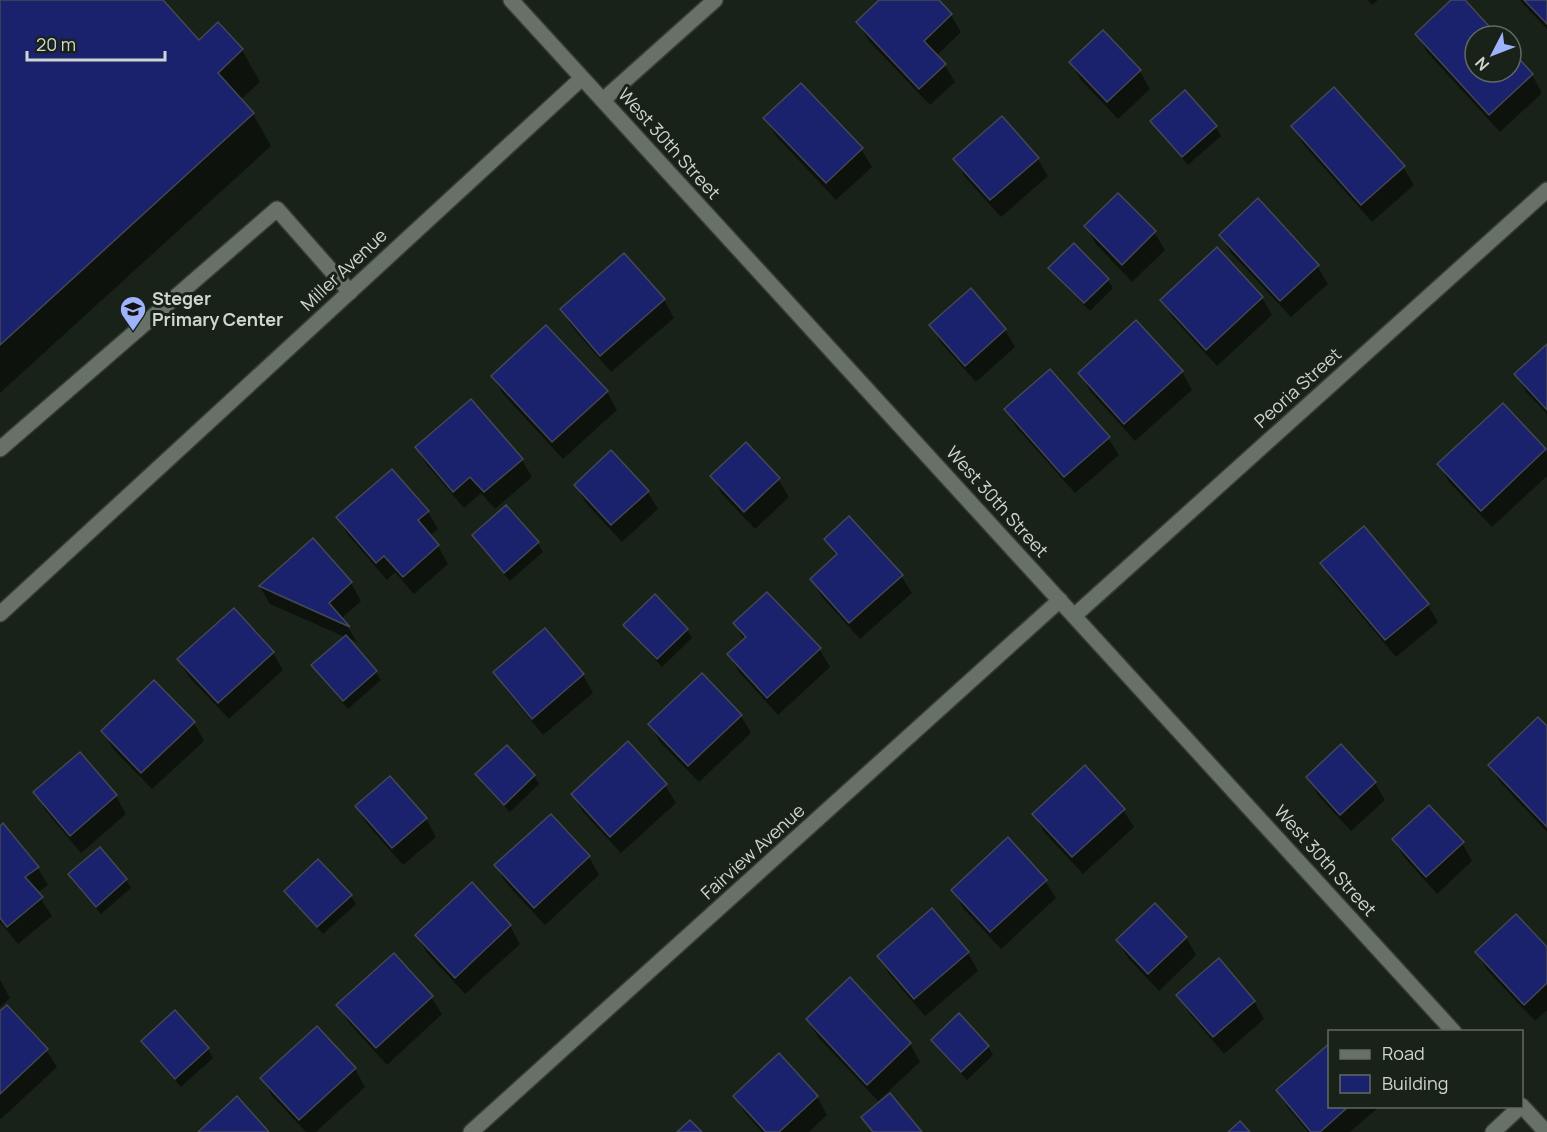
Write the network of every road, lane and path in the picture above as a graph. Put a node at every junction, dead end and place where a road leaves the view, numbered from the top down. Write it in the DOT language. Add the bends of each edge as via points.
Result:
graph roads {
  1 [pos="511,0"];
  2 [pos="715,0"];
  3 [pos="582,78"];
  4 [pos="603,100"];
  5 [pos="1547,190"];
  6 [pos="350,292"];
  7 [pos="0,449"];
  8 [pos="1060,600"];
  9 [pos="3,605"];
  10 [pos="1074,616"];
  11 [pos="1452,1030"];
  12 [pos="1519,1108"];
  13 [pos="1523,1108"];
  14 [pos="471,1132"];
  15 [pos="1493,1132"];
  16 [pos="1546,1132"];
  1 -- 3 [label="street, West 30th Street"];
  2 -- 4 [label="street"];
  3 -- 4 [label="street, West 30th Street"];
  3 -- 6 [label="street, Miller Avenue"];
  4 -- 8 [label="street, West 30th Street"];
  5 -- 10 [label="street, Peoria Street"];
  6 -- 7 [label="street" via="277,209"];
  6 -- 9 [label="street, Miller Avenue"];
  8 -- 10 [label="street, West 30th Street"];
  8 -- 14 [label="street, Fairview Avenue"];
  10 -- 11 [label="street, West 30th Street"];
  12 -- 15 [label="street"];
  13 -- 16 [label="street"];
}
